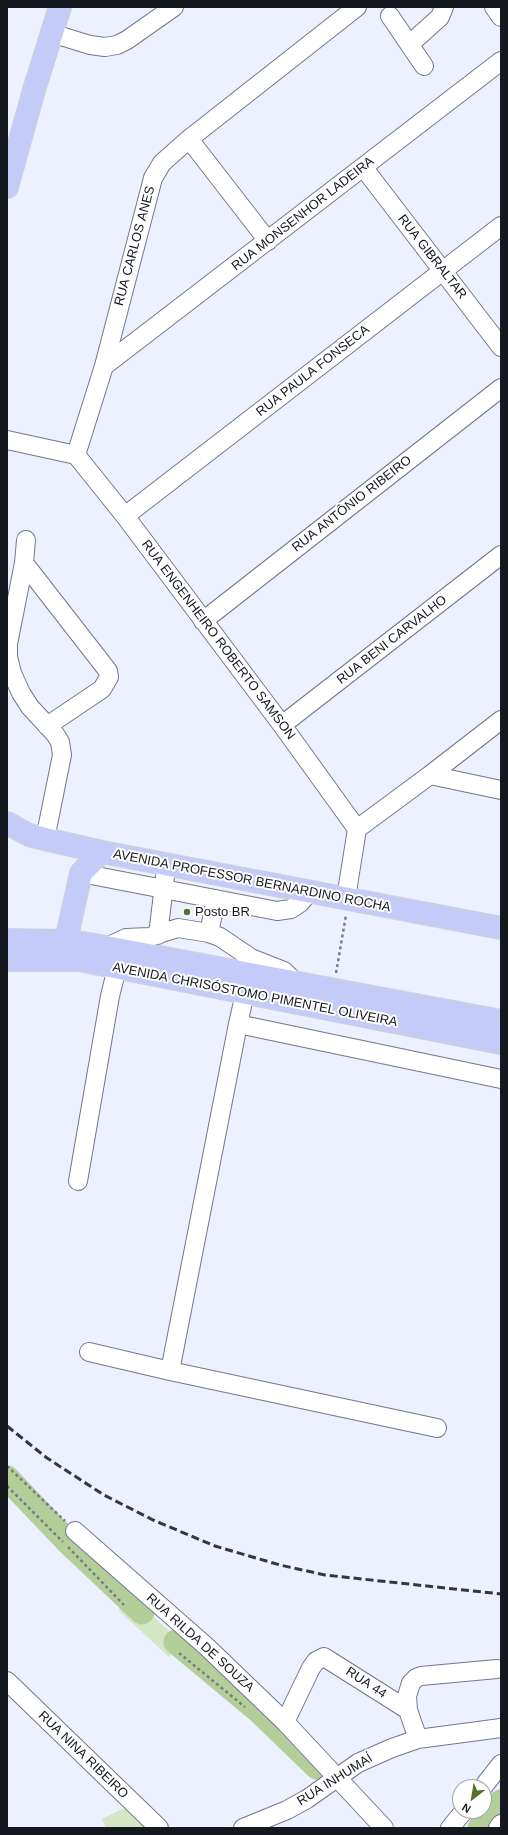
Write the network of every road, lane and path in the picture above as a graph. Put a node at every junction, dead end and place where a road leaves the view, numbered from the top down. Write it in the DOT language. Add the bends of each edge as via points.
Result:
graph roads {
  1 [pos="60,7"];
  2 [pos="174,7"];
  3 [pos="357,7"];
  4 [pos="444,7"];
  5 [pos="494,7"];
  6 [pos="390,16"];
  7 [pos="501,17"];
  8 [pos="51,33"];
  9 [pos="410,44"];
  10 [pos="501,61"];
  11 [pos="424,66"];
  12 [pos="189,139"];
  13 [pos="363,167"];
  14 [pos="7,187"];
  15 [pos="501,226"];
  16 [pos="268,241"];
  17 [pos="443,271"];
  18 [pos="501,347"];
  19 [pos="104,366"];
  20 [pos="501,388"];
  21 [pos="7,440"];
  22 [pos="76,455"];
  23 [pos="125,516"];
  24 [pos="26,540"];
  25 [pos="501,555"];
  26 [pos="24,563"];
  27 [pos="203,621"];
  28 [pos="501,720"];
  29 [pos="282,725"];
  30 [pos="48,726"];
  31 [pos="430,775"];
  32 [pos="501,790"];
  33 [pos="7,823"];
  34 [pos="357,829"];
  35 [pos="55,842"];
  36 [pos="102,852"];
  37 [pos="168,864"];
  38 [pos="81,873"];
  39 [pos="244,878"];
  40 [pos="163,889"];
  41 [pos="310,891"];
  42 [pos="347,898"];
  43 [pos="216,900"];
  44 [pos="239,904"];
  45 [pos="501,928"];
  46 [pos="209,933"];
  47 [pos="158,935"];
  48 [pos="7,940"];
  49 [pos="66,941"];
  50 [pos="106,947"];
  51 [pos="7,960"];
  52 [pos="79,960"];
  53 [pos="117,968"];
  54 [pos="296,983"];
  55 [pos="333,990"];
  56 [pos="245,993"];
  57 [pos="501,1021"];
  58 [pos="238,1024"];
  59 [pos="501,1042"];
  60 [pos="501,1079"];
  61 [pos="78,1181"];
  62 [pos="89,1352"];
  63 [pos="170,1371"];
  64 [pos="437,1428"];
  65 [pos="7,1466"];
  66 [pos="7,1486"];
  67 [pos="75,1530"];
  68 [pos="124,1606"];
  69 [pos="179,1653"];
  70 [pos="497,1669"];
  71 [pos="7,1681"];
  72 [pos="246,1708"];
  73 [pos="408,1710"];
  74 [pos="285,1722"];
  75 [pos="501,1728"];
  76 [pos="418,1739"];
  77 [pos="501,1764"];
  78 [pos="338,1778"];
  79 [pos="489,1779"];
  80 [pos="457,1819"];
  81 [pos="501,1824"];
  82 [pos="159,1828"];
  83 [pos="243,1828"];
  84 [pos="384,1828"];
  85 [pos="450,1828"];
  86 [pos="498,1828"];
  1 -- 8 [label="main road"];
  2 -- 8 [label="street" via="117,45 90,45"];
  3 -- 12 [label="street, RUA CARLOS ANES"];
  4 -- 9 [label="street" via="440,17"];
  5 -- 7 [label="street"];
  6 -- 9 [label="street"];
  8 -- 14 [label="main road"];
  9 -- 11 [label="street"];
  10 -- 13 [label="street, RUA MONSENHOR LADEIRA"];
  12 -- 16 [label="street"];
  12 -- 19 [label="street, RUA CARLOS ANES" via="162,163 153,178"];
  13 -- 16 [label="street, RUA MONSENHOR LADEIRA"];
  13 -- 17 [label="street, RUA GIBRALTAR"];
  15 -- 17 [label="street, RUA PAULA FONSECA"];
  16 -- 19 [label="street, RUA MONSENHOR LADEIRA"];
  17 -- 18 [label="street, RUA GIBRALTAR"];
  17 -- 23 [label="street, RUA PAULA FONSECA"];
  19 -- 22 [label="street, RUA CARLOS ANES"];
  20 -- 27 [label="street, RUA ANTÔNIO RIBEIRO"];
  21 -- 22 [label="street"];
  22 -- 23 [label="street, RUA ENGENHEIRO ROBERTO SAMSON"];
  23 -- 27 [label="street, RUA ENGENHEIRO ROBERTO SAMSON"];
  24 -- 26 [label="street"];
  25 -- 29 [label="street, RUA BENI CARVALHO"];
  26 -- 30 [label="street" via="8,644 8,657 21,692 30,707"];
  26 -- 30 [label="street" via="108,671 109,677 102,689"];
  27 -- 29 [label="street, RUA ENGENHEIRO ROBERTO SAMSON"];
  28 -- 31 [label="street"];
  29 -- 34 [label="street, RUA ENGENHEIRO ROBERTO SAMSON"];
  30 -- 35 [label="street" via="60,742 62,755"];
  31 -- 32 [label="street"];
  31 -- 34 [label="street"];
  33 -- 35 [label="main road, AVENIDA PROFESSOR BERNARDINO ROCHA" via="30,835"];
  34 -- 42 [label="street"];
  35 -- 36 [label="main road, AVENIDA PROFESSOR BERNARDINO ROCHA"];
  35 -- 38 [label="main road" via="72,852"];
  36 -- 37 [label="main road, AVENIDA PROFESSOR BERNARDINO ROCHA"];
  36 -- 38 [label="main road"];
  37 -- 39 [label="main road, AVENIDA PROFESSOR BERNARDINO ROCHA"];
  37 -- 40 [label="street"];
  38 -- 40 [label="street"];
  38 -- 49 [label="main road"];
  39 -- 41 [label="main road, AVENIDA PROFESSOR BERNARDINO ROCHA"];
  39 -- 44 [label="street"];
  40 -- 43 [label="street"];
  40 -- 47 [label="street"];
  41 -- 42 [label="main road, AVENIDA PROFESSOR BERNARDINO ROCHA"];
  41 -- 44 [label="street" via="291,909 277,912"];
  42 -- 45 [label="main road, AVENIDA PROFESSOR BERNARDINO ROCHA"];
  42 -- 55 [label="path"];
  43 -- 44 [label="street"];
  43 -- 46 [label="street"];
  46 -- 47 [label="street" via="178,928"];
  46 -- 54 [label="street" via="220,937 251,958 284,971"];
  47 -- 50 [label="street" via="126,938"];
  48 -- 49 [label="main road, AVENIDA CHRISÓSTOMO PIMENTEL OLIVEIRA"];
  49 -- 50 [label="main road, AVENIDA CHRISÓSTOMO PIMENTEL OLIVEIRA"];
  49 -- 52 [label="main road" via="71,952"];
  50 -- 54 [label="main road, AVENIDA CHRISÓSTOMO PIMENTEL OLIVEIRA"];
  51 -- 52 [label="main road, AVENIDA CHRISÓSTOMO PIMENTEL OLIVEIRA"];
  52 -- 53 [label="main road, AVENIDA CHRISÓSTOMO PIMENTEL OLIVEIRA"];
  53 -- 56 [label="main road, AVENIDA CHRISÓSTOMO PIMENTEL OLIVEIRA"];
  53 -- 61 [label="street"];
  54 -- 55 [label="main road, AVENIDA CHRISÓSTOMO PIMENTEL OLIVEIRA"];
  55 -- 57 [label="main road, AVENIDA CHRISÓSTOMO PIMENTEL OLIVEIRA"];
  56 -- 58 [label="street"];
  56 -- 59 [label="main road, AVENIDA CHRISÓSTOMO PIMENTEL OLIVEIRA"];
  58 -- 60 [label="street"];
  58 -- 63 [label="street"];
  62 -- 63 [label="street"];
  63 -- 64 [label="street"];
  65 -- 67 [label="path"];
  66 -- 68 [label="path"];
  67 -- 74 [label="street, RUA RILDA DE SOUZA" via="207,1647"];
  69 -- 72 [label="path"];
  70 -- 73 [label="street" via="431,1674 416,1678 409,1688"];
  71 -- 82 [label="street, RUA NINA RIBEIRO"];
  73 -- 74 [label="street, RUA 44" via="324,1657 316,1661 311,1668"];
  73 -- 76 [label="street"];
  74 -- 78 [label="street, RUA RILDA DE SOUZA"];
  75 -- 76 [label="street, RUA INHUMAÍ"];
  76 -- 78 [label="street, RUA INHUMAÍ" via="373,1755"];
  77 -- 79 [label="street"];
  78 -- 83 [label="street, RUA INHUMAÍ" via="287,1810"];
  78 -- 84 [label="street, RUA RILDA DE SOUZA"];
  80 -- 85 [label="street"];
  81 -- 86 [label="street"];
}
